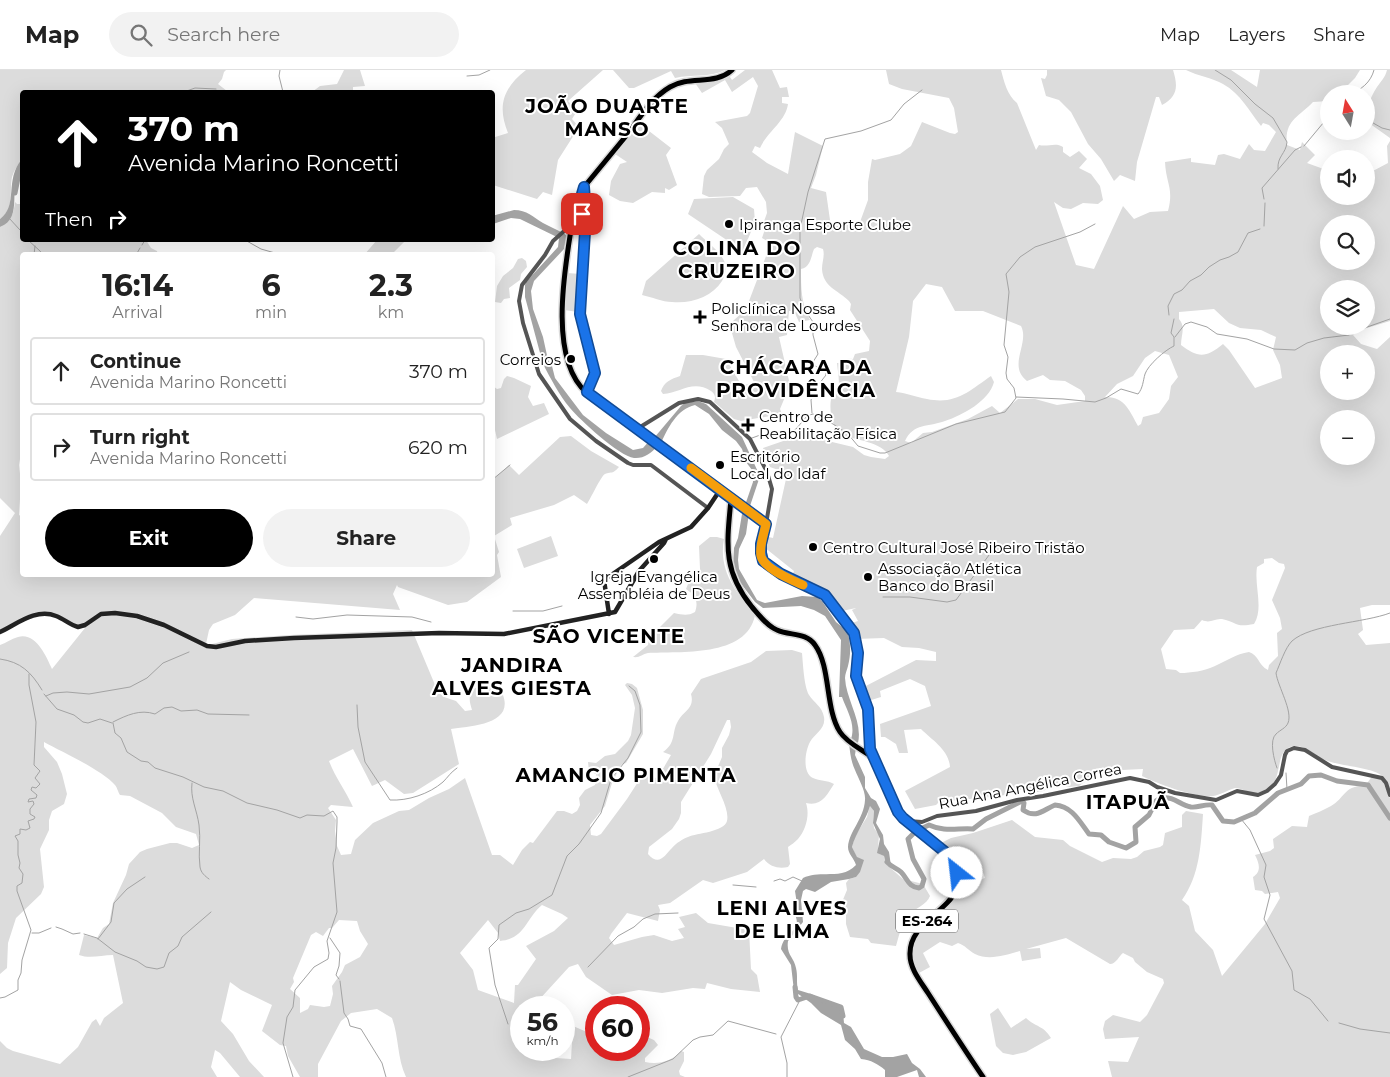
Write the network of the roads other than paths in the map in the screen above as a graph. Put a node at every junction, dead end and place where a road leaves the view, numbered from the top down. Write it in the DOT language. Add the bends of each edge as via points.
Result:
graph roads {
  1 [pos="732,70"];
  2 [pos="584,187"];
  3 [pos="580,218"];
  4 [pos="585,225"];
  5 [pos="571,227"];
  6 [pos="587,392"];
  7 [pos="637,429"];
  8 [pos="720,490"];
  9 [pos="731,499"];
  10 [pos="708,508"];
  11 [pos="766,524"];
  12 [pos="666,539"];
  13 [pos="609,614"];
  14 [pos="0,632"];
  15 [pos="866,750"];
  16 [pos="1390,795"];
  17 [pos="906,820"];
  18 [pos="983,1077"];
  1 -- 2 [label="main road" via="719,78 677,83 661,93"];
  2 -- 3 [label="main road"];
  2 -- 4 [label="main road"];
  3 -- 4 [label="main road"];
  3 -- 5 [label="main road"];
  4 -- 6 [label="main road" via="580,314 595,373"];
  5 -- 6 [label="main road" via="561,313 562,334 571,371"];
  5 -- 10 [label="street" via="553,241 521,289 520,309 539,374 570,419 596,441 628,463 653,466"];
  6 -- 7 [label="main road"];
  7 -- 8 [label="main road"];
  7 -- 11 [label="street" via="679,402 698,399 710,402 751,441 770,478 772,494"];
  8 -- 9 [label="main road"];
  8 -- 10 [label="main road"];
  9 -- 11 [label="main road"];
  9 -- 15 [label="main road" via="728,548 736,582 770,626 807,637 816,645 838,727 844,737"];
  10 -- 12 [label="main road" via="691,527"];
  11 -- 15 [label="main road, ES-264" via="761,544 763,561 781,574 825,595 854,633 858,653 856,676 868,709"];
  12 -- 13 [label="main road" via="639,570 617,611"];
  12 -- 13 [label="main road" via="604,580"];
  13 -- 14 [label="main road" via="504,634 340,636 257,640 212,647 164,624 110,612 78,627 57,616 36,614"];
  15 -- 17 [label="main road, ES-264" via="873,758 898,812"];
  16 -- 17 [label="street, Rua Ana Angélica Correa" via="1382,778 1332,767 1312,753 1294,748 1287,751 1276,784 1262,794 1237,791 1216,800 1176,793 1130,778 1017,800 984,810 937,816 922,822"];
  17 -- 18 [label="main road, ES-264" via="950,856 958,881 951,900 917,930 910,960"];
}
